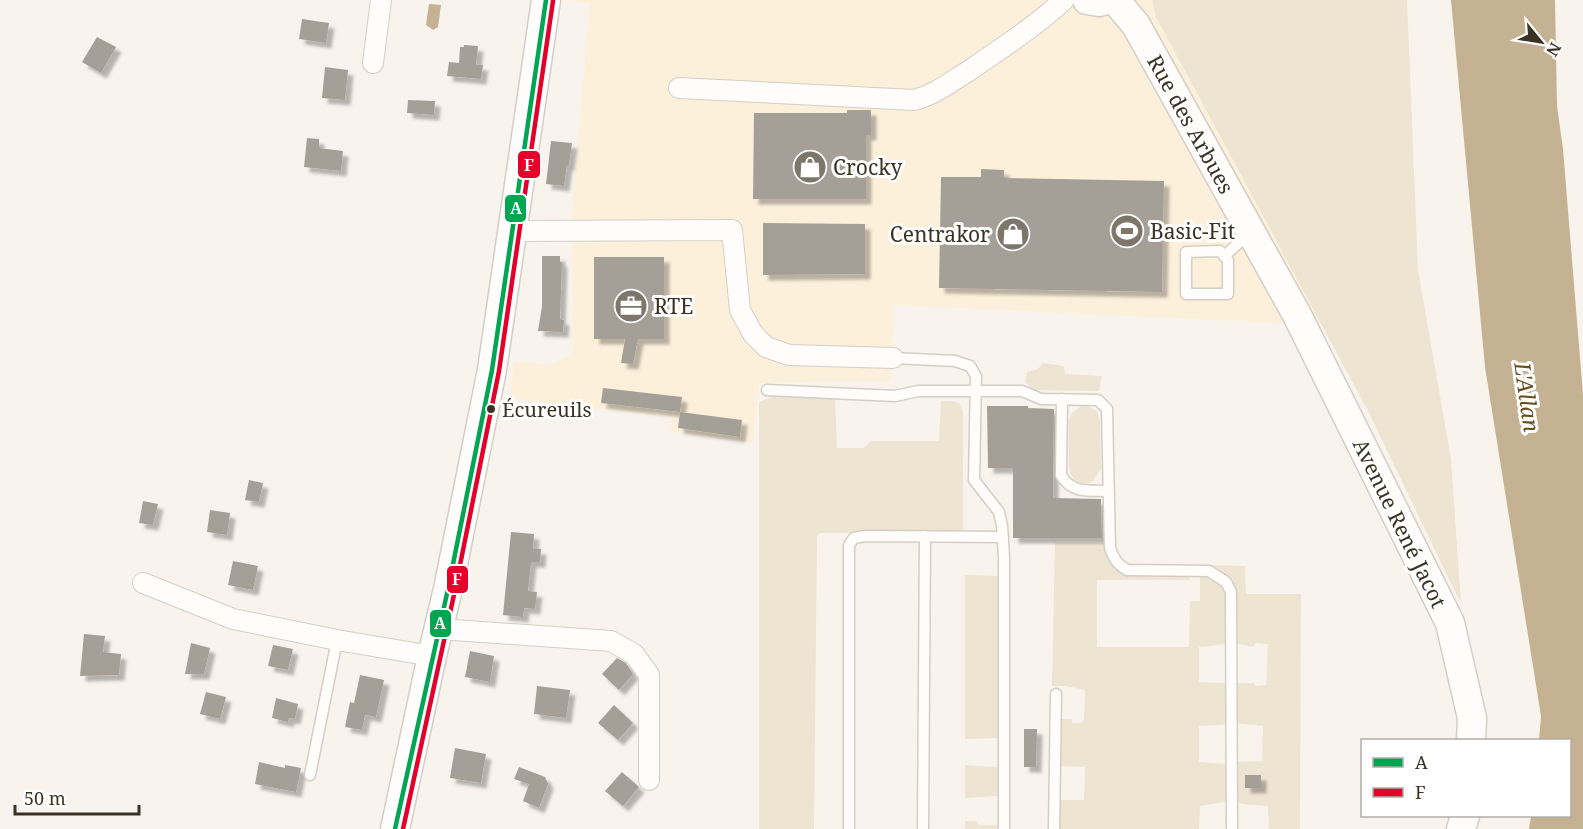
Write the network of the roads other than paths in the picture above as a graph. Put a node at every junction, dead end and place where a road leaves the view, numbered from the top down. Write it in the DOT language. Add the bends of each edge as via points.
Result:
graph roads {
  1 [pos="381,0"];
  2 [pos="546,0"];
  3 [pos="1064,0"];
  4 [pos="1087,0"];
  5 [pos="1106,0"];
  6 [pos="1115,0"];
  7 [pos="373,63"];
  8 [pos="679,88"];
  9 [pos="513,231"];
  10 [pos="1251,232"];
  11 [pos="1224,256"];
  12 [pos="1297,315"];
  13 [pos="893,358"];
  14 [pos="767,390"];
  15 [pos="976,391"];
  16 [pos="1062,399"];
  17 [pos="1108,491"];
  18 [pos="925,536"];
  19 [pos="1003,537"];
  20 [pos="143,583"];
  21 [pos="337,640"];
  22 [pos="435,642"];
  23 [pos="1056,694"];
  24 [pos="1471,739"];
  25 [pos="310,775"];
  26 [pos="649,780"];
  27 [pos="395,829"];
  28 [pos="849,829"];
  29 [pos="923,829"];
  30 [pos="1004,829"];
  31 [pos="1054,829"];
  32 [pos="1232,829"];
  1 -- 7 [label="street"];
  2 -- 9 [label="main road"];
  3 -- 8 [label="street" via="1035,26 928,97 914,100"];
  4 -- 5 [label="main road"];
  6 -- 10 [label="main road, Rue des Arbues" via="1136,25"];
  9 -- 13 [label="street" via="732,230 740,310 753,334 766,347 789,355"];
  9 -- 22 [label="main road" via="492,370"];
  10 -- 11 [label="lane"];
  10 -- 12 [label="main road, Rue des Arbues"];
  11 -- 11 [label="lane" via="1228,260 1228,294 1186,294 1186,252 1220,251"];
  12 -- 24 [label="main road, Avenue René Jacot" via="1450,623 1472,718"];
  13 -- 15 [label="lane" via="955,361 970,366 976,376"];
  14 -- 15 [label="lane" via="895,396 918,391"];
  15 -- 16 [label="lane" via="1022,391 1041,399"];
  15 -- 19 [label="lane" via="974,480 999,512"];
  16 -- 17 [label="lane" via="1061,475 1067,485 1076,489"];
  16 -- 17 [label="lane" via="1098,400 1107,410"];
  17 -- 32 [label="lane" via="1110,548 1118,564 1127,570 1209,571 1227,582 1231,592"];
  18 -- 19 [label="lane"];
  18 -- 28 [label="lane" via="865,536 854,538 849,545"];
  18 -- 29 [label="lane"];
  19 -- 30 [label="lane"];
  20 -- 21 [label="street" via="232,618"];
  21 -- 22 [label="street"];
  21 -- 25 [label="lane"];
  22 -- 26 [label="street" via="611,641 634,654 649,675"];
  22 -- 27 [label="main road"];
  23 -- 31 [label="lane"];
}
